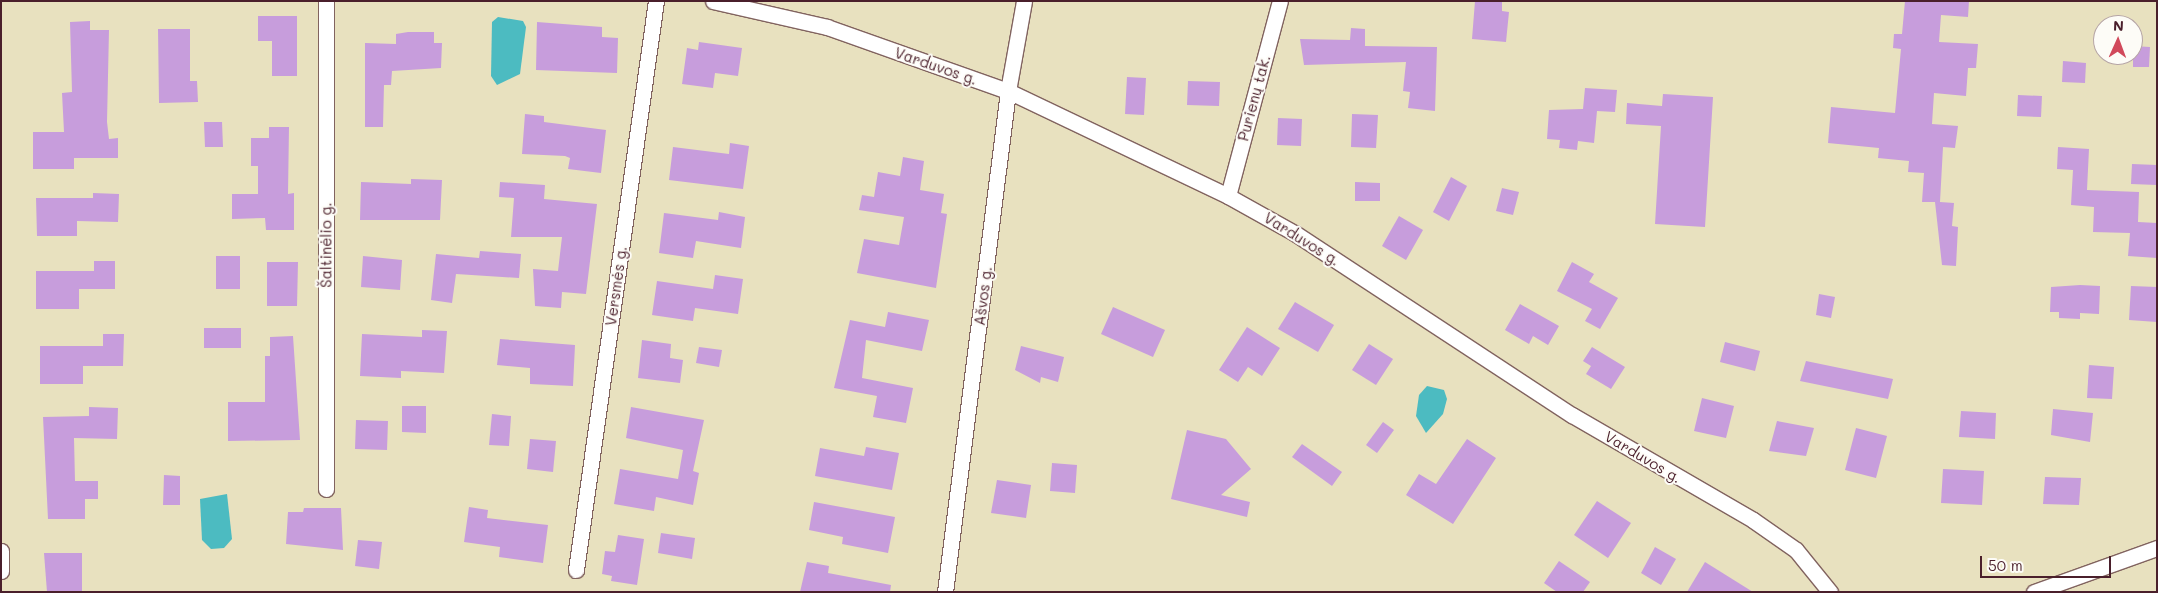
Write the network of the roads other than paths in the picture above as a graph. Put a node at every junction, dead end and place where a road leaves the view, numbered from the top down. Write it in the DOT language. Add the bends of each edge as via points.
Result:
graph roads {
  1 [pos="326,1"];
  2 [pos="656,1"];
  3 [pos="713,1"];
  4 [pos="1024,1"];
  5 [pos="1280,1"];
  6 [pos="1008,91"];
  7 [pos="1228,196"];
  8 [pos="326,489"];
  9 [pos="2157,548"];
  10 [pos="1,551"];
  11 [pos="576,570"];
  12 [pos="1,572"];
  13 [pos="946,592"];
  14 [pos="1830,592"];
  15 [pos="2034,592"];
  1 -- 8 [label="street, Šaltinėlio g."];
  2 -- 11 [label="street, Versmės g."];
  3 -- 6 [label="street, Varduvos g." via="827,27"];
  4 -- 6 [label="street, Ašvos g."];
  5 -- 7 [label="street, Purienų tak."];
  6 -- 7 [label="street, Varduvos g."];
  6 -- 13 [label="street, Ašvos g."];
  7 -- 14 [label="street, Varduvos g." via="1296,234 1572,415 1753,520 1796,550"];
  9 -- 15 [label="street"];
  10 -- 12 [label="street"];
}
